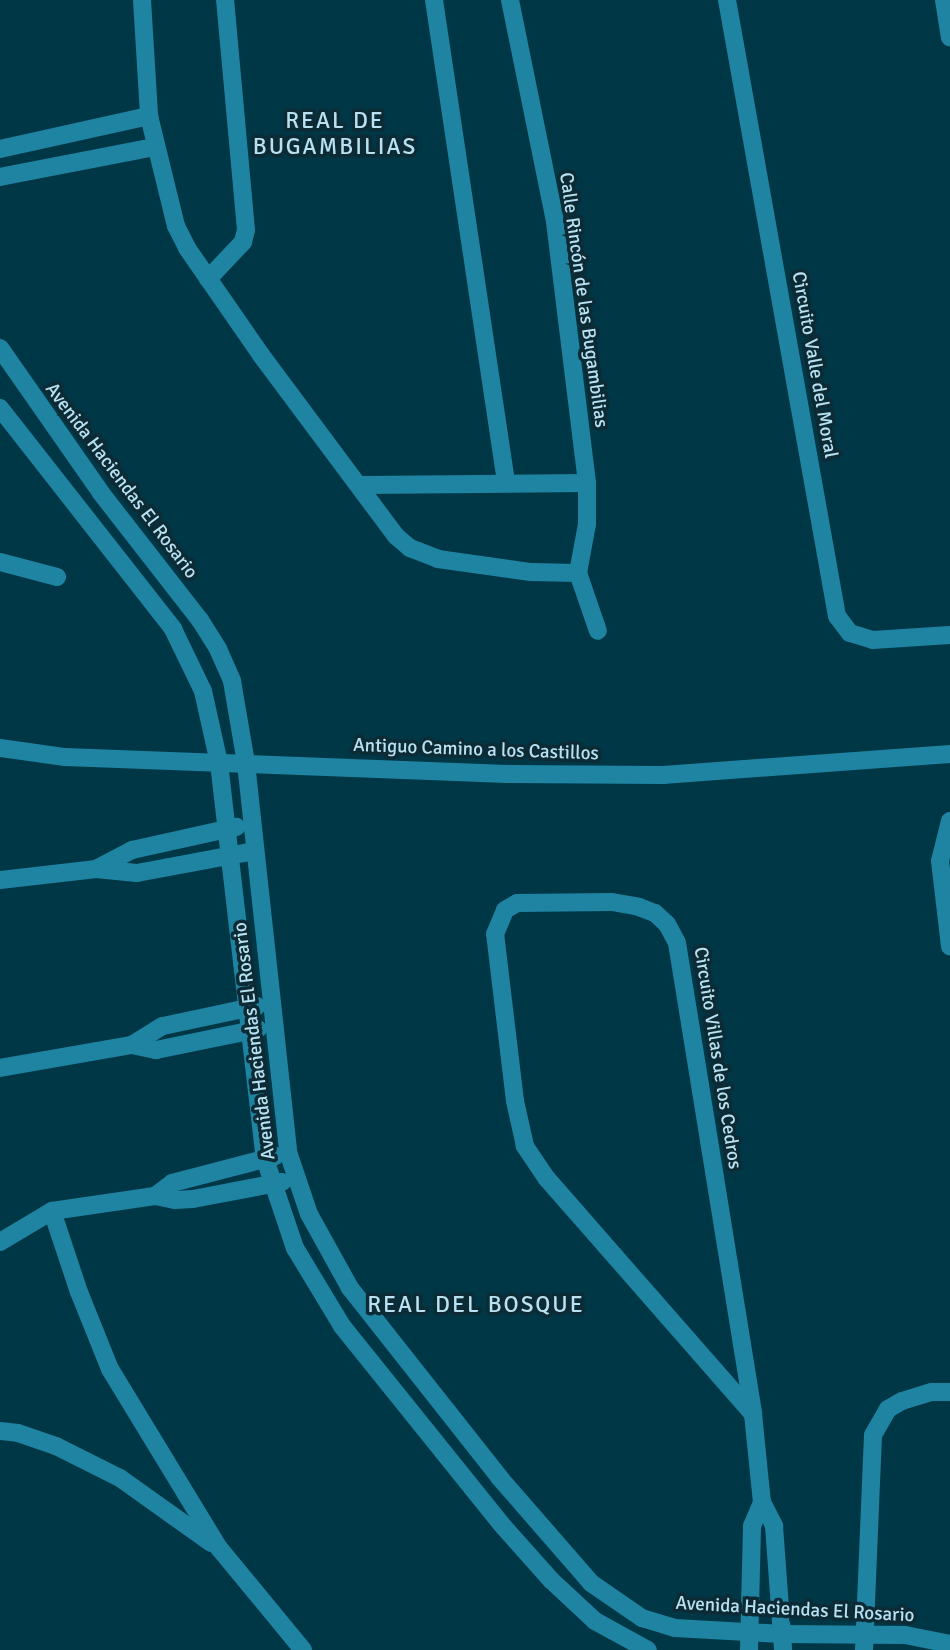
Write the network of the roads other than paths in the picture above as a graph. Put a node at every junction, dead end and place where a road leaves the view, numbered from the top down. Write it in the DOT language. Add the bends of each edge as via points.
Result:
graph roads {
  1 [pos="142,0"];
  2 [pos="225,0"];
  3 [pos="434,0"];
  4 [pos="510,0"];
  5 [pos="727,0"];
  6 [pos="944,0"];
  7 [pos="950,38"];
  8 [pos="149,116"];
  9 [pos="155,147"];
  10 [pos="0,149"];
  11 [pos="0,177"];
  12 [pos="208,279"];
  13 [pos="0,348"];
  14 [pos="0,408"];
  15 [pos="506,483"];
  16 [pos="587,483"];
  17 [pos="359,485"];
  18 [pos="0,562"];
  19 [pos="578,573"];
  20 [pos="57,577"];
  21 [pos="191,609"];
  22 [pos="167,622"];
  23 [pos="598,631"];
  24 [pos="950,635"];
  25 [pos="0,748"];
  26 [pos="950,754"];
  27 [pos="219,763"];
  28 [pos="246,763"];
  29 [pos="950,821"];
  30 [pos="251,825"];
  31 [pos="226,829"];
  32 [pos="254,851"];
  33 [pos="229,856"];
  34 [pos="0,868"];
  35 [pos="96,869"];
  36 [pos="26,876"];
  37 [pos="0,880"];
  38 [pos="950,946"];
  39 [pos="270,1003"];
  40 [pos="246,1008"];
  41 [pos="272,1027"];
  42 [pos="249,1031"];
  43 [pos="132,1045"];
  44 [pos="0,1068"];
  45 [pos="288,1152"];
  46 [pos="265,1159"];
  47 [pos="295,1179"];
  48 [pos="271,1185"];
  49 [pos="155,1196"];
  50 [pos="52,1211"];
  51 [pos="0,1242"];
  52 [pos="950,1392"];
  53 [pos="752,1415"];
  54 [pos="0,1431"];
  55 [pos="762,1502"];
  56 [pos="219,1548"];
  57 [pos="749,1632"];
  58 [pos="783,1642"];
  59 [pos="865,1642"];
  60 [pos="950,1644"];
  61 [pos="303,1650"];
  62 [pos="648,1650"];
  63 [pos="749,1650"];
  1 -- 8 [label="street"];
  2 -- 12 [label="street" via="246,230 243,242"];
  3 -- 15 [label="street"];
  4 -- 16 [label="street, Calle Rincón de las Bugambilias" via="555,222"];
  5 -- 24 [label="street, Circuito Valle del Moral" via="837,616 850,634 865,639"];
  6 -- 7 [label="street"];
  8 -- 9 [label="street"];
  8 -- 10 [label="street"];
  9 -- 11 [label="street"];
  9 -- 12 [label="street" via="176,226"];
  12 -- 17 [label="street"];
  13 -- 21 [label="street, Avenida Haciendas El Rosario" via="101,493"];
  14 -- 22 [label="street, Avenida Haciendas El Rosario"];
  15 -- 16 [label="street"];
  15 -- 17 [label="street"];
  16 -- 19 [label="street, Calle Rincón de las Bugambilias" via="587,524"];
  17 -- 19 [label="street" via="396,536 422,555 531,572"];
  18 -- 20 [label="street"];
  19 -- 23 [label="street"];
  21 -- 22 [label="street"];
  21 -- 28 [label="street, Avenida Haciendas El Rosario" via="218,649 232,681"];
  22 -- 27 [label="street, Avenida Haciendas El Rosario" via="203,691"];
  25 -- 27 [label="street, Antiguo Camino a los Castillos" via="65,757"];
  26 -- 28 [label="street, Antiguo Camino a los Castillos" via="663,775 506,774"];
  27 -- 28 [label="street, Antiguo Camino a los Castillos"];
  27 -- 31 [label="street, Avenida Haciendas El Rosario"];
  28 -- 30 [label="street, Avenida Haciendas El Rosario"];
  29 -- 38 [label="street" via="940,861"];
  30 -- 31 [label="street"];
  30 -- 32 [label="street, Avenida Haciendas El Rosario"];
  31 -- 33 [label="street, Avenida Haciendas El Rosario"];
  31 -- 35 [label="street" via="132,850"];
  32 -- 33 [label="street"];
  32 -- 39 [label="street, Avenida Haciendas El Rosario"];
  33 -- 35 [label="street" via="137,873"];
  33 -- 40 [label="street, Avenida Haciendas El Rosario"];
  34 -- 36 [label="street"];
  35 -- 36 [label="street"];
  36 -- 37 [label="street"];
  39 -- 40 [label="street"];
  39 -- 41 [label="street, Avenida Haciendas El Rosario"];
  40 -- 42 [label="street, Avenida Haciendas El Rosario"];
  40 -- 43 [label="street" via="163,1026"];
  41 -- 42 [label="street"];
  41 -- 45 [label="street, Avenida Haciendas El Rosario"];
  42 -- 43 [label="street" via="156,1050"];
  42 -- 46 [label="street, Avenida Haciendas El Rosario"];
  43 -- 44 [label="street"];
  45 -- 46 [label="street"];
  45 -- 47 [label="street, Avenida Haciendas El Rosario"];
  46 -- 48 [label="street, Avenida Haciendas El Rosario"];
  46 -- 49 [label="street" via="180,1180"];
  47 -- 48 [label="street"];
  47 -- 57 [label="street, Avenida Haciendas El Rosario" via="322,1242 350,1288 499,1477 591,1583 642,1618 675,1628"];
  48 -- 49 [label="street" via="193,1199"];
  48 -- 62 [label="street, Avenida Haciendas El Rosario" via="295,1248 342,1326 502,1525 595,1621"];
  49 -- 50 [label="street"];
  50 -- 51 [label="street"];
  50 -- 56 [label="street" via="110,1369"];
  52 -- 59 [label="street" via="902,1401 888,1409 873,1435"];
  53 -- 53 [label="street, Circuito Villas de los Cedros" via="677,943 667,924 639,907 612,902 517,903 499,920 495,941 525,1146 547,1179"];
  53 -- 55 [label="street, Circuito Villas de los Cedros"];
  54 -- 56 [label="street" via="56,1446 120,1478"];
  55 -- 57 [label="street, Circuito Villas de los Cedros" via="752,1526"];
  55 -- 58 [label="street, Circuito Villas de los Cedros" via="774,1526"];
  56 -- 61 [label="street"];
  57 -- 58 [label="street, Avenida Haciendas El Rosario"];
  57 -- 63 [label="street, Circuito Villas de los Cedros"];
  58 -- 59 [label="street, Avenida Haciendas El Rosario"];
  59 -- 60 [label="street, Avenida Haciendas El Rosario" via="905,1635"];
}
